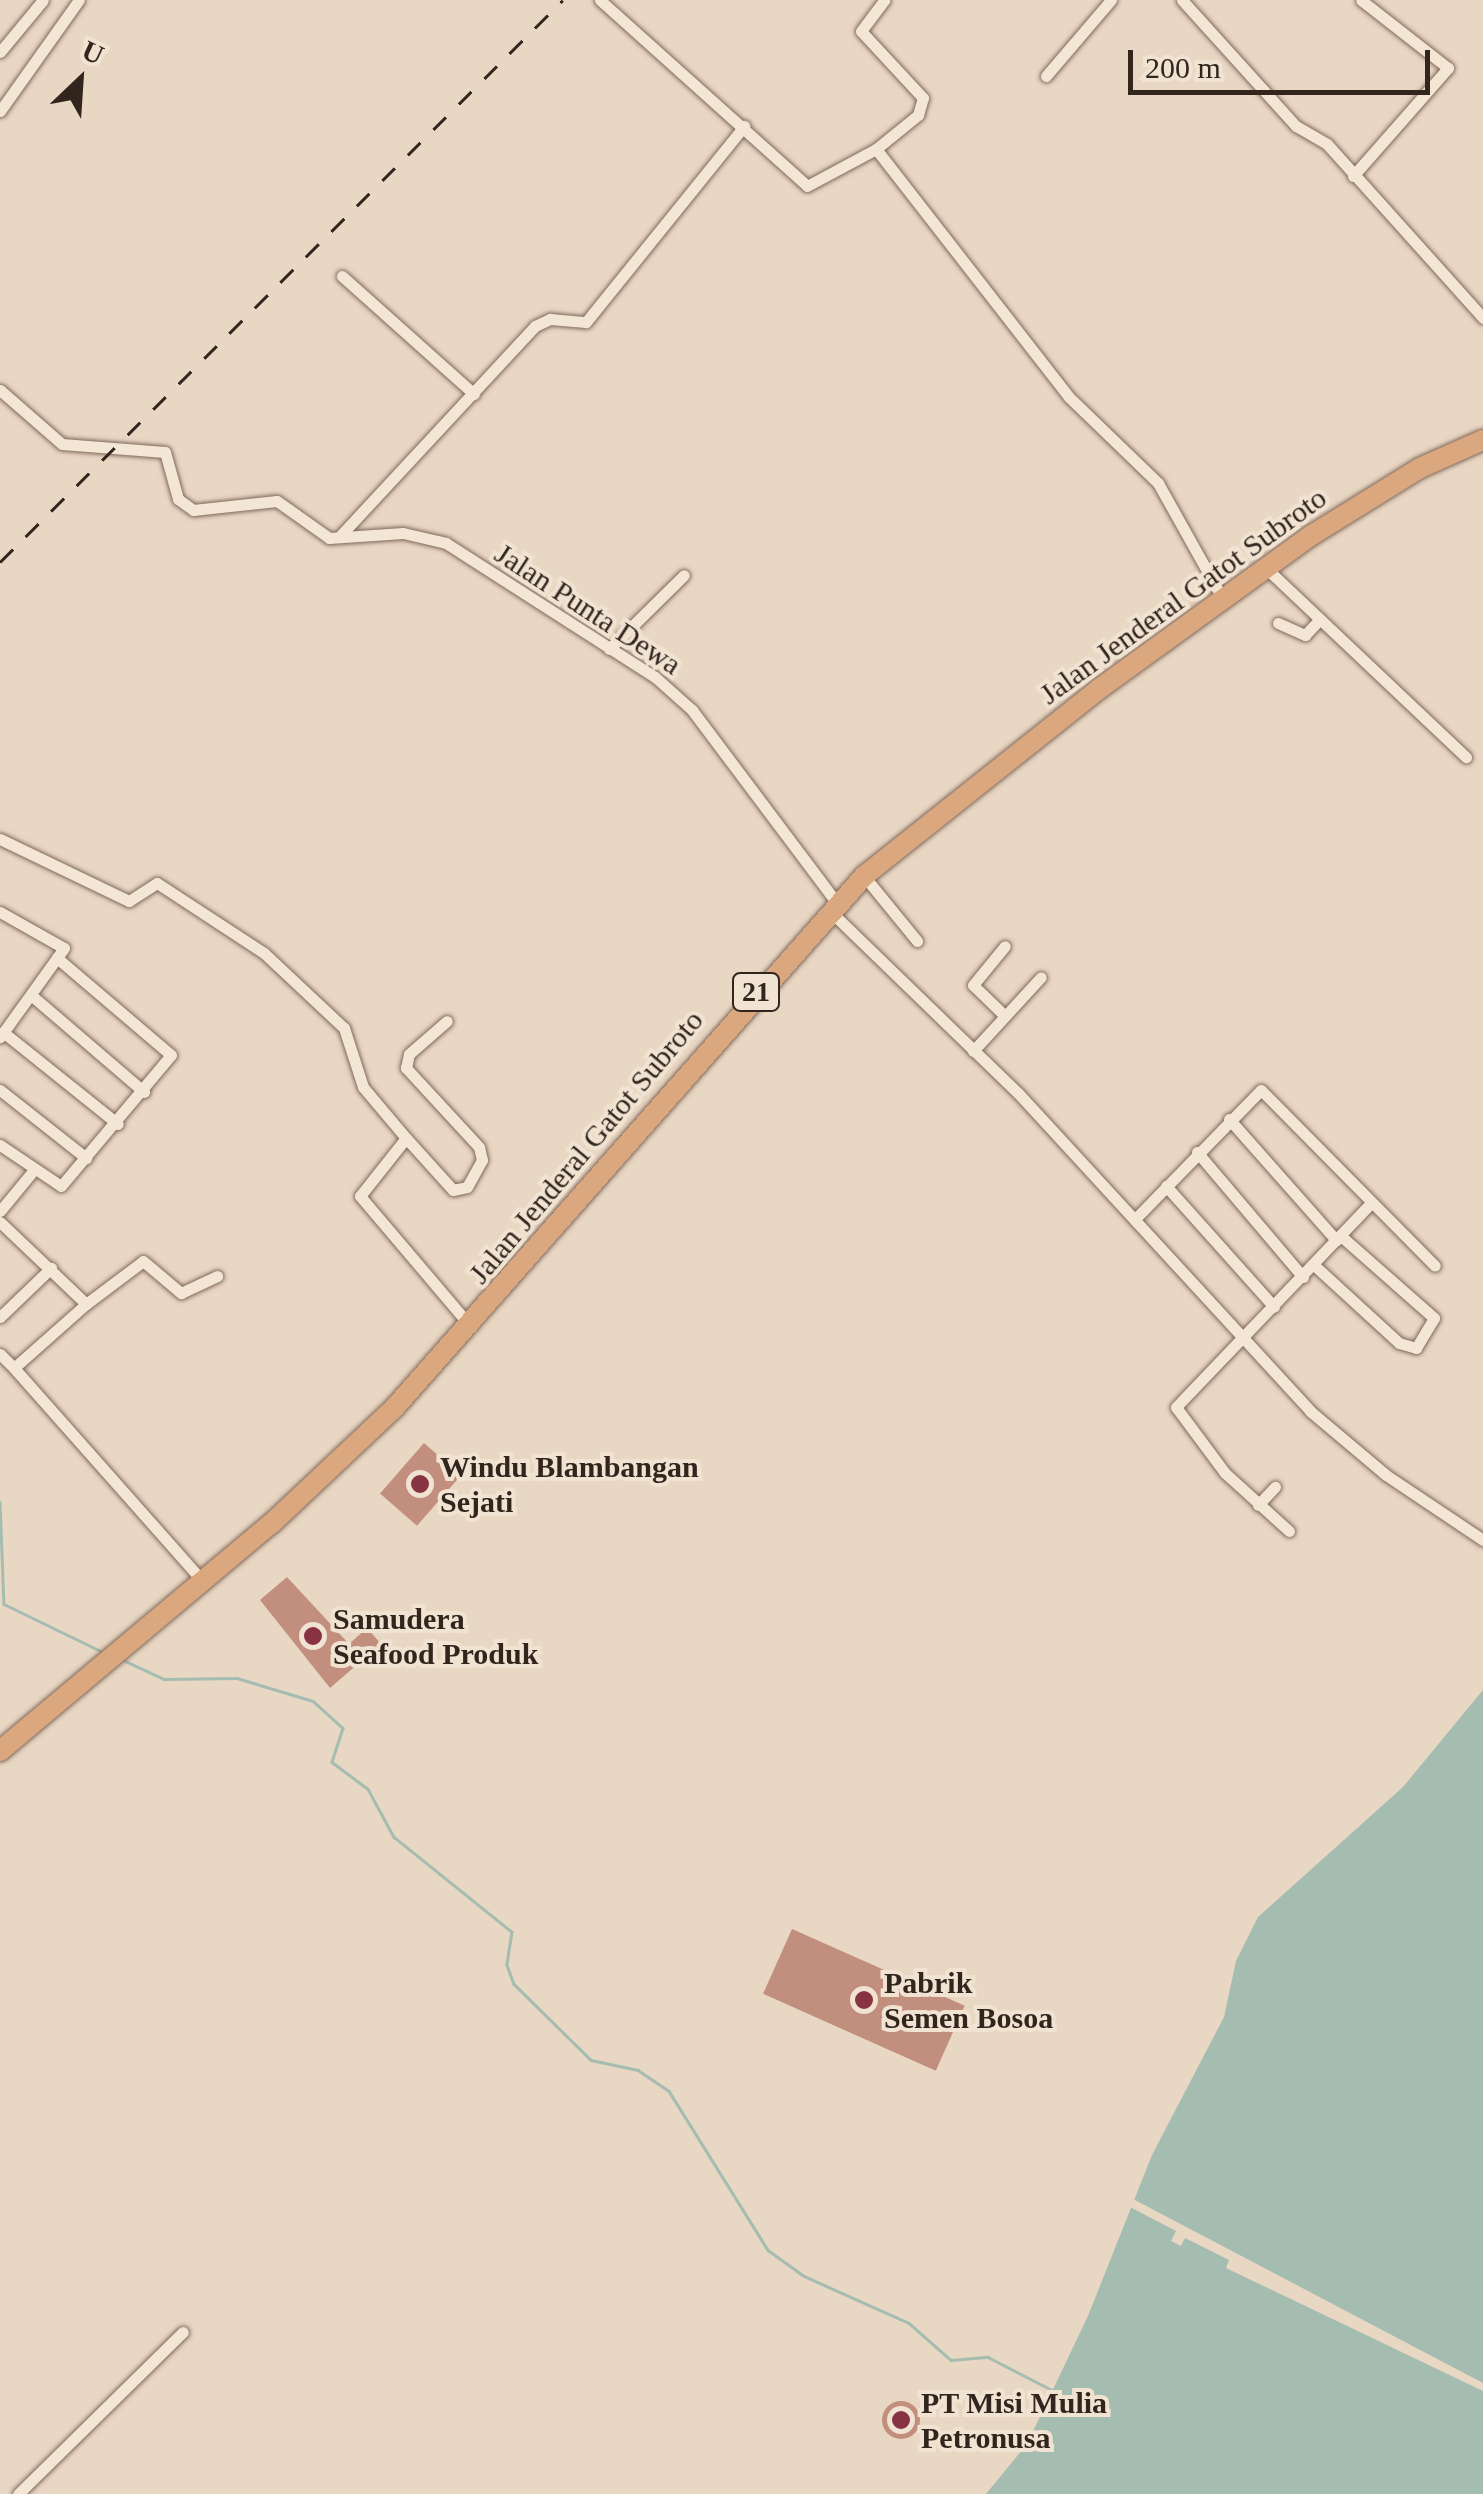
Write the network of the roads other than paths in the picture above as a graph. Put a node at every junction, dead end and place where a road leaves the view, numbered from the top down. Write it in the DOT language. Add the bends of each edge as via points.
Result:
graph roads {
  1 [pos="43,0"];
  2 [pos="79,0"];
  3 [pos="600,0"];
  4 [pos="884,0"];
  5 [pos="1111,0"];
  6 [pos="1182,0"];
  7 [pos="1361,0"];
  8 [pos="2,47"];
  9 [pos="1046,76"];
  10 [pos="0,111"];
  11 [pos="744,126"];
  12 [pos="876,148"];
  13 [pos="1353,176"];
  14 [pos="342,276"];
  15 [pos="1483,318"];
  16 [pos="0,390"];
  17 [pos="474,394"];
  18 [pos="1483,440"];
  19 [pos="339,537"];
  20 [pos="1267,569"];
  21 [pos="684,576"];
  22 [pos="1224,600"];
  23 [pos="1320,619"];
  24 [pos="1278,623"];
  25 [pos="609,649"];
  26 [pos="1466,757"];
  27 [pos="0,839"];
  28 [pos="864,876"];
  29 [pos="833,906"];
  30 [pos="0,912"];
  31 [pos="917,941"];
  32 [pos="1005,946"];
  33 [pos="57,958"];
  34 [pos="1041,977"];
  35 [pos="31,995"];
  36 [pos="1004,1015"];
  37 [pos="447,1021"];
  38 [pos="2,1035"];
  39 [pos="973,1050"];
  40 [pos="0,1090"];
  41 [pos="144,1092"];
  42 [pos="1229,1118"];
  43 [pos="118,1124"];
  44 [pos="406,1138"];
  45 [pos="0,1146"];
  46 [pos="1197,1152"];
  47 [pos="86,1158"];
  48 [pos="33,1171"];
  49 [pos="1166,1186"];
  50 [pos="1370,1204"];
  51 [pos="0,1211"];
  52 [pos="1135,1219"];
  53 [pos="0,1222"];
  54 [pos="1338,1238"];
  55 [pos="1315,1266"];
  56 [pos="1435,1266"];
  57 [pos="51,1268"];
  58 [pos="217,1276"];
  59 [pos="1303,1277"];
  60 [pos="86,1304"];
  61 [pos="1274,1307"];
  62 [pos="0,1317"];
  63 [pos="472,1327"];
  64 [pos="1242,1338"];
  65 [pos="0,1354"];
  66 [pos="14,1368"];
  67 [pos="1275,1487"];
  68 [pos="1258,1505"];
  69 [pos="1289,1531"];
  70 [pos="1483,1540"];
  71 [pos="203,1582"];
  72 [pos="0,1752"];
  73 [pos="183,2332"];
  74 [pos="18,2494"];
  1 -- 8 [label="street"];
  2 -- 10 [label="street"];
  3 -- 11 [label="street"];
  4 -- 12 [label="street" via="861,30 923,98 918,115"];
  5 -- 9 [label="street"];
  6 -- 13 [label="street"];
  7 -- 13 [label="street" via="1448,68"];
  11 -- 12 [label="street" via="813,187"];
  11 -- 17 [label="street" via="586,322 550,319 535,326"];
  12 -- 22 [label="street" via="1069,397 1158,483"];
  13 -- 15 [label="street"];
  14 -- 17 [label="street"];
  16 -- 19 [label="street" via="62,444 165,452 178,499 193,510 278,500 308,529"];
  17 -- 19 [label="street"];
  18 -- 20 [label="highway, Jalan Jenderal Gatot Subroto / 21" via="1388,486"];
  19 -- 25 [label="street, Jalan Punta Dewa" via="402,533 446,542"];
  20 -- 22 [label="highway, Jalan Jenderal Gatot Subroto / 21"];
  20 -- 23 [label="street"];
  21 -- 25 [label="street"];
  22 -- 28 [label="highway, Jalan Jenderal Gatot Subroto / 21" via="1099,689"];
  23 -- 24 [label="street" via="1305,636"];
  23 -- 26 [label="street"];
  25 -- 29 [label="street, Jalan Punta Dewa" via="692,710"];
  27 -- 44 [label="street" via="129,901 157,883 264,953 344,1028 364,1087"];
  28 -- 29 [label="highway, Jalan Jenderal Gatot Subroto / 21"];
  28 -- 31 [label="street"];
  29 -- 39 [label="street, Jalan Punta Dewa"];
  29 -- 63 [label="highway, Jalan Jenderal Gatot Subroto / 21"];
  30 -- 33 [label="street" via="58,939 64,948"];
  32 -- 36 [label="street" via="973,985"];
  33 -- 35 [label="street"];
  33 -- 41 [label="street" via="170,1051"];
  34 -- 36 [label="street"];
  35 -- 38 [label="street"];
  35 -- 41 [label="street"];
  36 -- 39 [label="street"];
  37 -- 44 [label="street" via="409,1054 406,1068 480,1147 482,1160 467,1186 453,1190"];
  38 -- 43 [label="street"];
  39 -- 52 [label="street, Jalan Punta Dewa"];
  40 -- 47 [label="street"];
  41 -- 43 [label="street"];
  42 -- 46 [label="street"];
  42 -- 50 [label="street" via="1265,1092"];
  42 -- 54 [label="street"];
  43 -- 47 [label="street"];
  44 -- 63 [label="street" via="360,1196"];
  45 -- 48 [label="street"];
  46 -- 49 [label="street"];
  46 -- 59 [label="street"];
  47 -- 48 [label="street" via="61,1186"];
  48 -- 51 [label="street"];
  49 -- 52 [label="street"];
  49 -- 61 [label="street"];
  50 -- 54 [label="street"];
  50 -- 56 [label="street"];
  52 -- 64 [label="street, Jalan Punta Dewa"];
  53 -- 57 [label="street"];
  54 -- 55 [label="street"];
  54 -- 55 [label="street" via="1434,1318 1416,1348 1399,1343"];
  55 -- 59 [label="street"];
  57 -- 60 [label="street"];
  57 -- 62 [label="street"];
  58 -- 60 [label="street" via="181,1293 142,1261"];
  59 -- 61 [label="street"];
  60 -- 66 [label="street"];
  61 -- 64 [label="street"];
  63 -- 71 [label="highway, Jalan Jenderal Gatot Subroto / 21" via="340,1460"];
  64 -- 68 [label="street" via="1176,1408"];
  64 -- 70 [label="street, Jalan Punta Dewa" via="1343,1441"];
  65 -- 66 [label="street"];
  66 -- 71 [label="street"];
  67 -- 68 [label="street"];
  68 -- 69 [label="street"];
  71 -- 72 [label="highway, Jalan Jenderal Gatot Subroto / 21"];
  73 -- 74 [label="street"];
}
